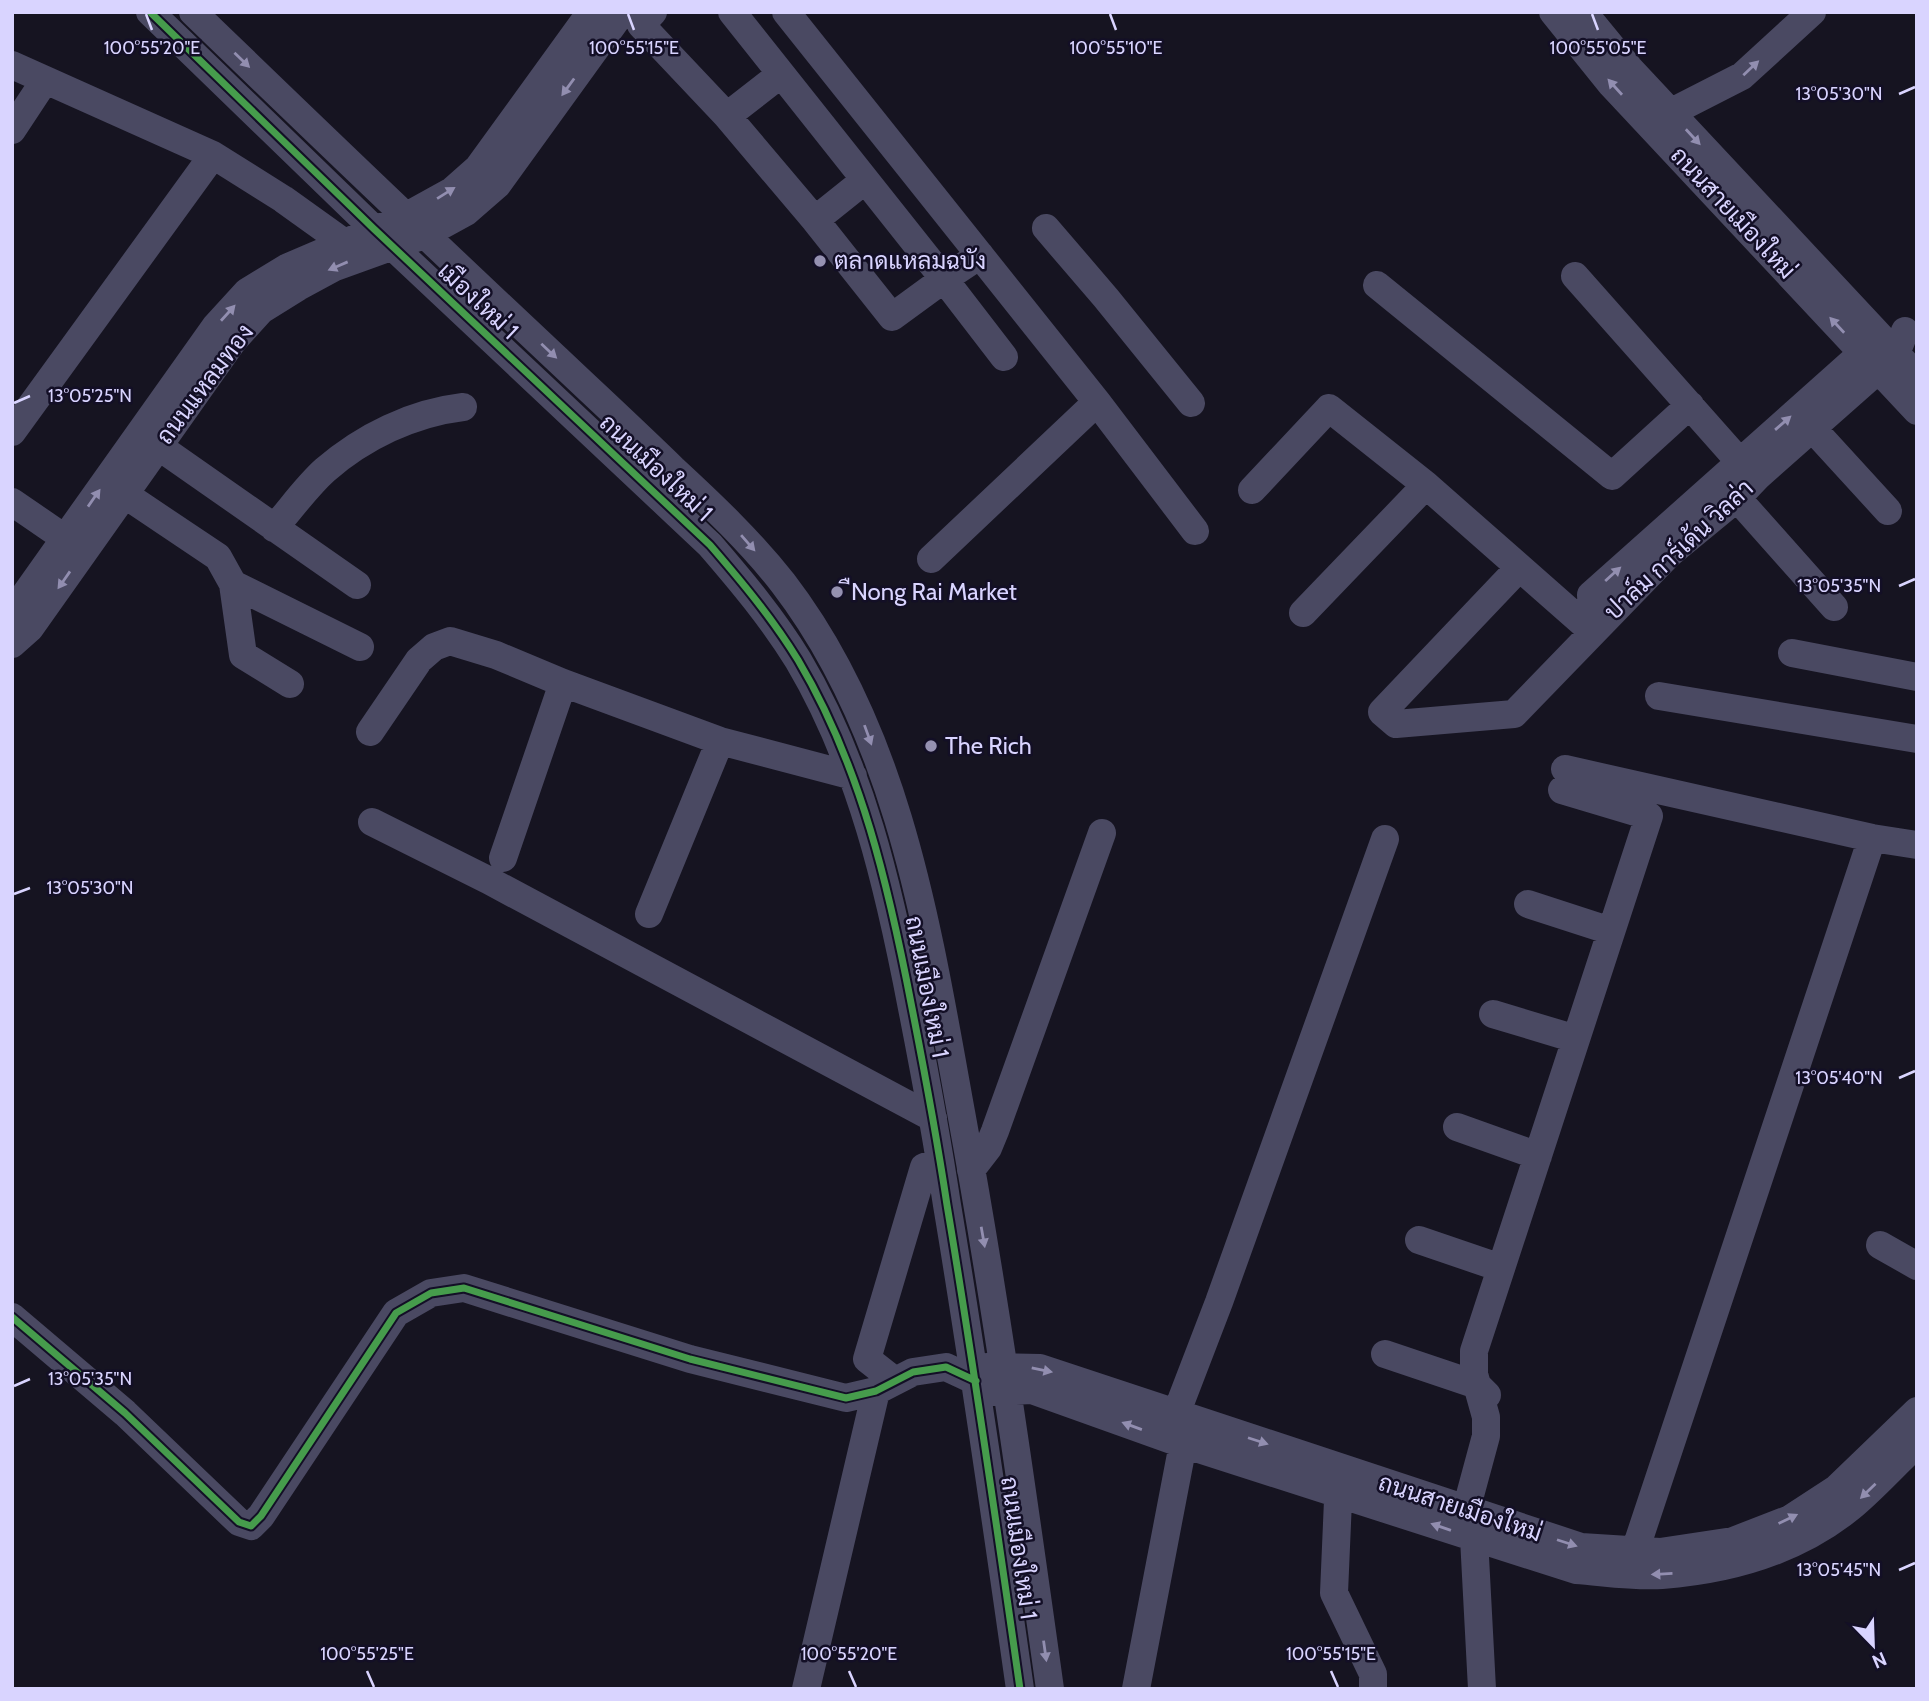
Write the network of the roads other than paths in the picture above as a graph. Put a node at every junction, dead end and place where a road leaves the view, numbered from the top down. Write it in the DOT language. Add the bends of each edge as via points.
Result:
graph roads {
  1 [pos="150,12"];
  2 [pos="192,12"];
  3 [pos="591,12"];
  4 [pos="622,12"];
  5 [pos="653,12"];
  6 [pos="732,12"];
  7 [pos="786,12"];
  8 [pos="1553,12"];
  9 [pos="1812,12"];
  10 [pos="1594,16"];
  11 [pos="12,65"];
  12 [pos="781,74"];
  13 [pos="46,80"];
  14 [pos="727,116"];
  15 [pos="1659,118"];
  16 [pos="12,130"];
  17 [pos="213,155"];
  18 [pos="865,180"];
  19 [pos="816,220"];
  20 [pos="414,226"];
  21 [pos="1046,228"];
  22 [pos="383,238"];
  23 [pos="343,242"];
  24 [pos="980,255"];
  25 [pos="1575,276"];
  26 [pos="944,279"];
  27 [pos="1377,285"];
  28 [pos="1890,344"];
  29 [pos="1004,357"];
  30 [pos="1917,376"];
  31 [pos="556,400"];
  32 [pos="1097,402"];
  33 [pos="1191,403"];
  34 [pos="1690,405"];
  35 [pos="463,407"];
  36 [pos="1917,411"];
  37 [pos="1813,429"];
  38 [pos="12,432"];
  39 [pos="159,446"];
  40 [pos="1749,469"];
  41 [pos="1426,485"];
  42 [pos="1252,490"];
  43 [pos="124,494"];
  44 [pos="1737,498"];
  45 [pos="12,502"];
  46 [pos="1888,511"];
  47 [pos="274,528"];
  48 [pos="1195,531"];
  49 [pos="74,545"];
  50 [pos="931,559"];
  51 [pos="1518,569"];
  52 [pos="233,584"];
  53 [pos="357,584"];
  54 [pos="1834,607"];
  55 [pos="12,613"];
  56 [pos="1303,613"];
  57 [pos="1593,632"];
  58 [pos="12,644"];
  59 [pos="360,647"];
  60 [pos="1793,653"];
  61 [pos="1917,677"];
  62 [pos="563,683"];
  63 [pos="290,684"];
  64 [pos="1659,696"];
  65 [pos="370,732"];
  66 [pos="1917,739"];
  67 [pos="720,741"];
  68 [pos="853,776"];
  69 [pos="372,822"];
  70 [pos="1102,833"];
  71 [pos="1872,838"];
  72 [pos="1385,839"];
  73 [pos="1917,845"];
  74 [pos="503,858"];
  75 [pos="1528,904"];
  76 [pos="649,914"];
  77 [pos="1611,931"];
  78 [pos="1493,1014"];
  79 [pos="1576,1039"];
  80 [pos="933,1118"];
  81 [pos="1457,1127"];
  82 [pos="1538,1156"];
  83 [pos="940,1161"];
  84 [pos="971,1170"];
  85 [pos="1419,1240"];
  86 [pos="1880,1245"];
  87 [pos="1917,1266"];
  88 [pos="1501,1268"];
  89 [pos="12,1317"];
  90 [pos="1385,1354"];
  91 [pos="1006,1378"];
  92 [pos="976,1381"];
  93 [pos="1477,1385"];
  94 [pos="886,1386"];
  95 [pos="1917,1411"];
  96 [pos="1176,1414"];
  97 [pos="1183,1444"];
  98 [pos="1917,1444"];
  99 [pos="1346,1483"];
  100 [pos="1474,1521"];
  101 [pos="1631,1562"];
  102 [pos="806,1689"];
  103 [pos="1020,1689"];
  104 [pos="1050,1689"];
  105 [pos="1136,1689"];
  106 [pos="1373,1689"];
  107 [pos="1482,1689"];
  1 -- 22 [label="street"];
  2 -- 20 [label="street, ถนนเมืองใหม่ 1, one-way"];
  20 -- 3 [label="street, ถนนแหลมทอง, one-way" via="478,168"];
  4 -- 20 [label="street, ถนนแหลมทอง, one-way" via="498,185 466,212"];
  5 -- 14 [label="street" via="641,25"];
  6 -- 12 [label="street"];
  7 -- 24 [label="street"];
  15 -- 8 [label="street, ถนนสายเมืองใหม่, one-way" via="1611,84"];
  15 -- 9 [label="street, one-way" via="1742,76"];
  10 -- 15 [label="street, ถนนสายเมืองใหม่"];
  11 -- 13 [label="street"];
  12 -- 14 [label="street"];
  12 -- 18 [label="street"];
  13 -- 16 [label="street"];
  13 -- 17 [label="street"];
  14 -- 19 [label="street"];
  15 -- 28 [label="street, ถนนสายเมืองใหม่"];
  17 -- 23 [label="street"];
  17 -- 38 [label="street"];
  18 -- 19 [label="street"];
  18 -- 26 [label="street"];
  19 -- 26 [label="street" via="892,317"];
  20 -- 22 [label="street, ถนนแหลมทอง"];
  20 -- 84 [label="street, ถนนเมืองใหม่ 1, one-way" via="732,524 784,584 825,646 863,721 900,822 926,923"];
  21 -- 33 [label="street"];
  22 -- 23 [label="street, ถนนแหลมทอง"];
  22 -- 31 [label="street, เมืองใหม่ 1"];
  22 -- 39 [label="street, ถนนแหลมทอง, one-way" via="261,310 233,341"];
  49 -- 23 [label="street, ถนนแหลมทอง, one-way" via="215,327 247,292"];
  24 -- 26 [label="street"];
  24 -- 32 [label="street"];
  25 -- 34 [label="street"];
  26 -- 29 [label="street"];
  27 -- 34 [label="street" via="1612,475"];
  28 -- 30 [label="street, ถนนสายเมืองใหม่"];
  28 -- 36 [label="street, ถนนสายเมืองใหม่"];
  28 -- 37 [label="street, ปาล์ม การ์เด้น วิลล่า"];
  40 -- 28 [label="street, ปาล์ม การ์เด้น วิลล่า, one-way"];
  31 -- 68 [label="street, ถนนเมืองใหม่ 1" via="710,545 760,602 798,662"];
  32 -- 48 [label="street"];
  32 -- 50 [label="street"];
  34 -- 40 [label="street"];
  35 -- 47 [label="street" via="440,409 391,426 356,448 325,471"];
  37 -- 40 [label="street, ปาล์ม การ์เด้น วิลล่า"];
  37 -- 46 [label="street"];
  39 -- 43 [label="street, ถนนแหลมทอง"];
  39 -- 47 [label="street"];
  40 -- 44 [label="street, ปาล์ม การ์เด้น วิลล่า"];
  57 -- 40 [label="street, ปาล์ม การ์เด้น วิลล่า, one-way" via="1591,594"];
  41 -- 42 [label="street" via="1329,408"];
  41 -- 51 [label="street"];
  41 -- 56 [label="street"];
  43 -- 49 [label="street, ถนนแหลมทอง"];
  43 -- 52 [label="street" via="218,557"];
  44 -- 54 [label="street"];
  44 -- 57 [label="street, ปาล์ม การ์เด้น วิลล่า" via="1670,554"];
  45 -- 49 [label="street"];
  47 -- 53 [label="street"];
  49 -- 55 [label="street, ถนนแหลมทอง"];
  49 -- 58 [label="street, ถนนแหลมทอง, one-way" via="30,628"];
  51 -- 57 [label="street"];
  51 -- 57 [label="street" via="1382,712 1396,724 1514,714"];
  52 -- 59 [label="street"];
  52 -- 63 [label="street" via="243,655"];
  60 -- 61 [label="street"];
  62 -- 65 [label="street" via="450,641 419,660"];
  62 -- 67 [label="street"];
  62 -- 74 [label="street"];
  64 -- 66 [label="street"];
  67 -- 68 [label="street"];
  67 -- 76 [label="street"];
  68 -- 80 [label="street, ถนนเมืองใหม่ 1" via="897,930"];
  69 -- 80 [label="street"];
  70 -- 84 [label="street" via="995,1131"];
  71 -- 73 [label="street"];
  71 -- 77 [label="street" via="1564,780 1649,816"];
  71 -- 101 [label="street"];
  72 -- 96 [label="street"];
  75 -- 77 [label="street"];
  77 -- 79 [label="street"];
  78 -- 79 [label="street"];
  79 -- 82 [label="street"];
  80 -- 83 [label="street, ถนนเมืองใหม่ 1"];
  81 -- 82 [label="street"];
  82 -- 88 [label="street"];
  83 -- 92 [label="street, ถนนเมืองใหม่ 1"];
  83 -- 94 [label="street" via="924,1167 867,1359"];
  84 -- 91 [label="street, ถนนเมืองใหม่ 1, one-way"];
  85 -- 88 [label="street"];
  86 -- 87 [label="street"];
  88 -- 93 [label="street" via="1474,1351"];
  89 -- 94 [label="street" via="125,1413 239,1522 251,1526 396,1313 431,1293 464,1288 690,1359 846,1398"];
  90 -- 93 [label="street"];
  91 -- 92 [label="street, ถนนสายเมืองใหม่"];
  91 -- 96 [label="street, ถนนสายเมืองใหม่, one-way" via="1040,1368"];
  97 -- 91 [label="street, ถนนสายเมืองใหม่, one-way"];
  91 -- 104 [label="street, ถนนเมืองใหม่ 1, one-way"];
  92 -- 94 [label="street" via="946,1367 914,1372"];
  92 -- 103 [label="street, ถนนเมืองใหม่ 1"];
  93 -- 100 [label="street" via="1486,1436"];
  94 -- 102 [label="street"];
  101 -- 95 [label="street, ถนนสายเมืองใหม่, one-way" via="1660,1552 1734,1541 1790,1519 1836,1489"];
  96 -- 99 [label="street, ถนนสายเมืองใหม่, one-way"];
  97 -- 99 [label="street, ถนนสายเมืองใหม่"];
  97 -- 105 [label="street"];
  98 -- 101 [label="street, ถนนสายเมืองใหม่, one-way" via="1851,1507 1801,1540 1739,1563 1661,1575"];
  99 -- 100 [label="street, ถนนสายเมืองใหม่"];
  99 -- 106 [label="street" via="1341,1606 1373,1674"];
  100 -- 101 [label="street, ถนนสายเมืองใหม่"];
  100 -- 107 [label="street"];
}
